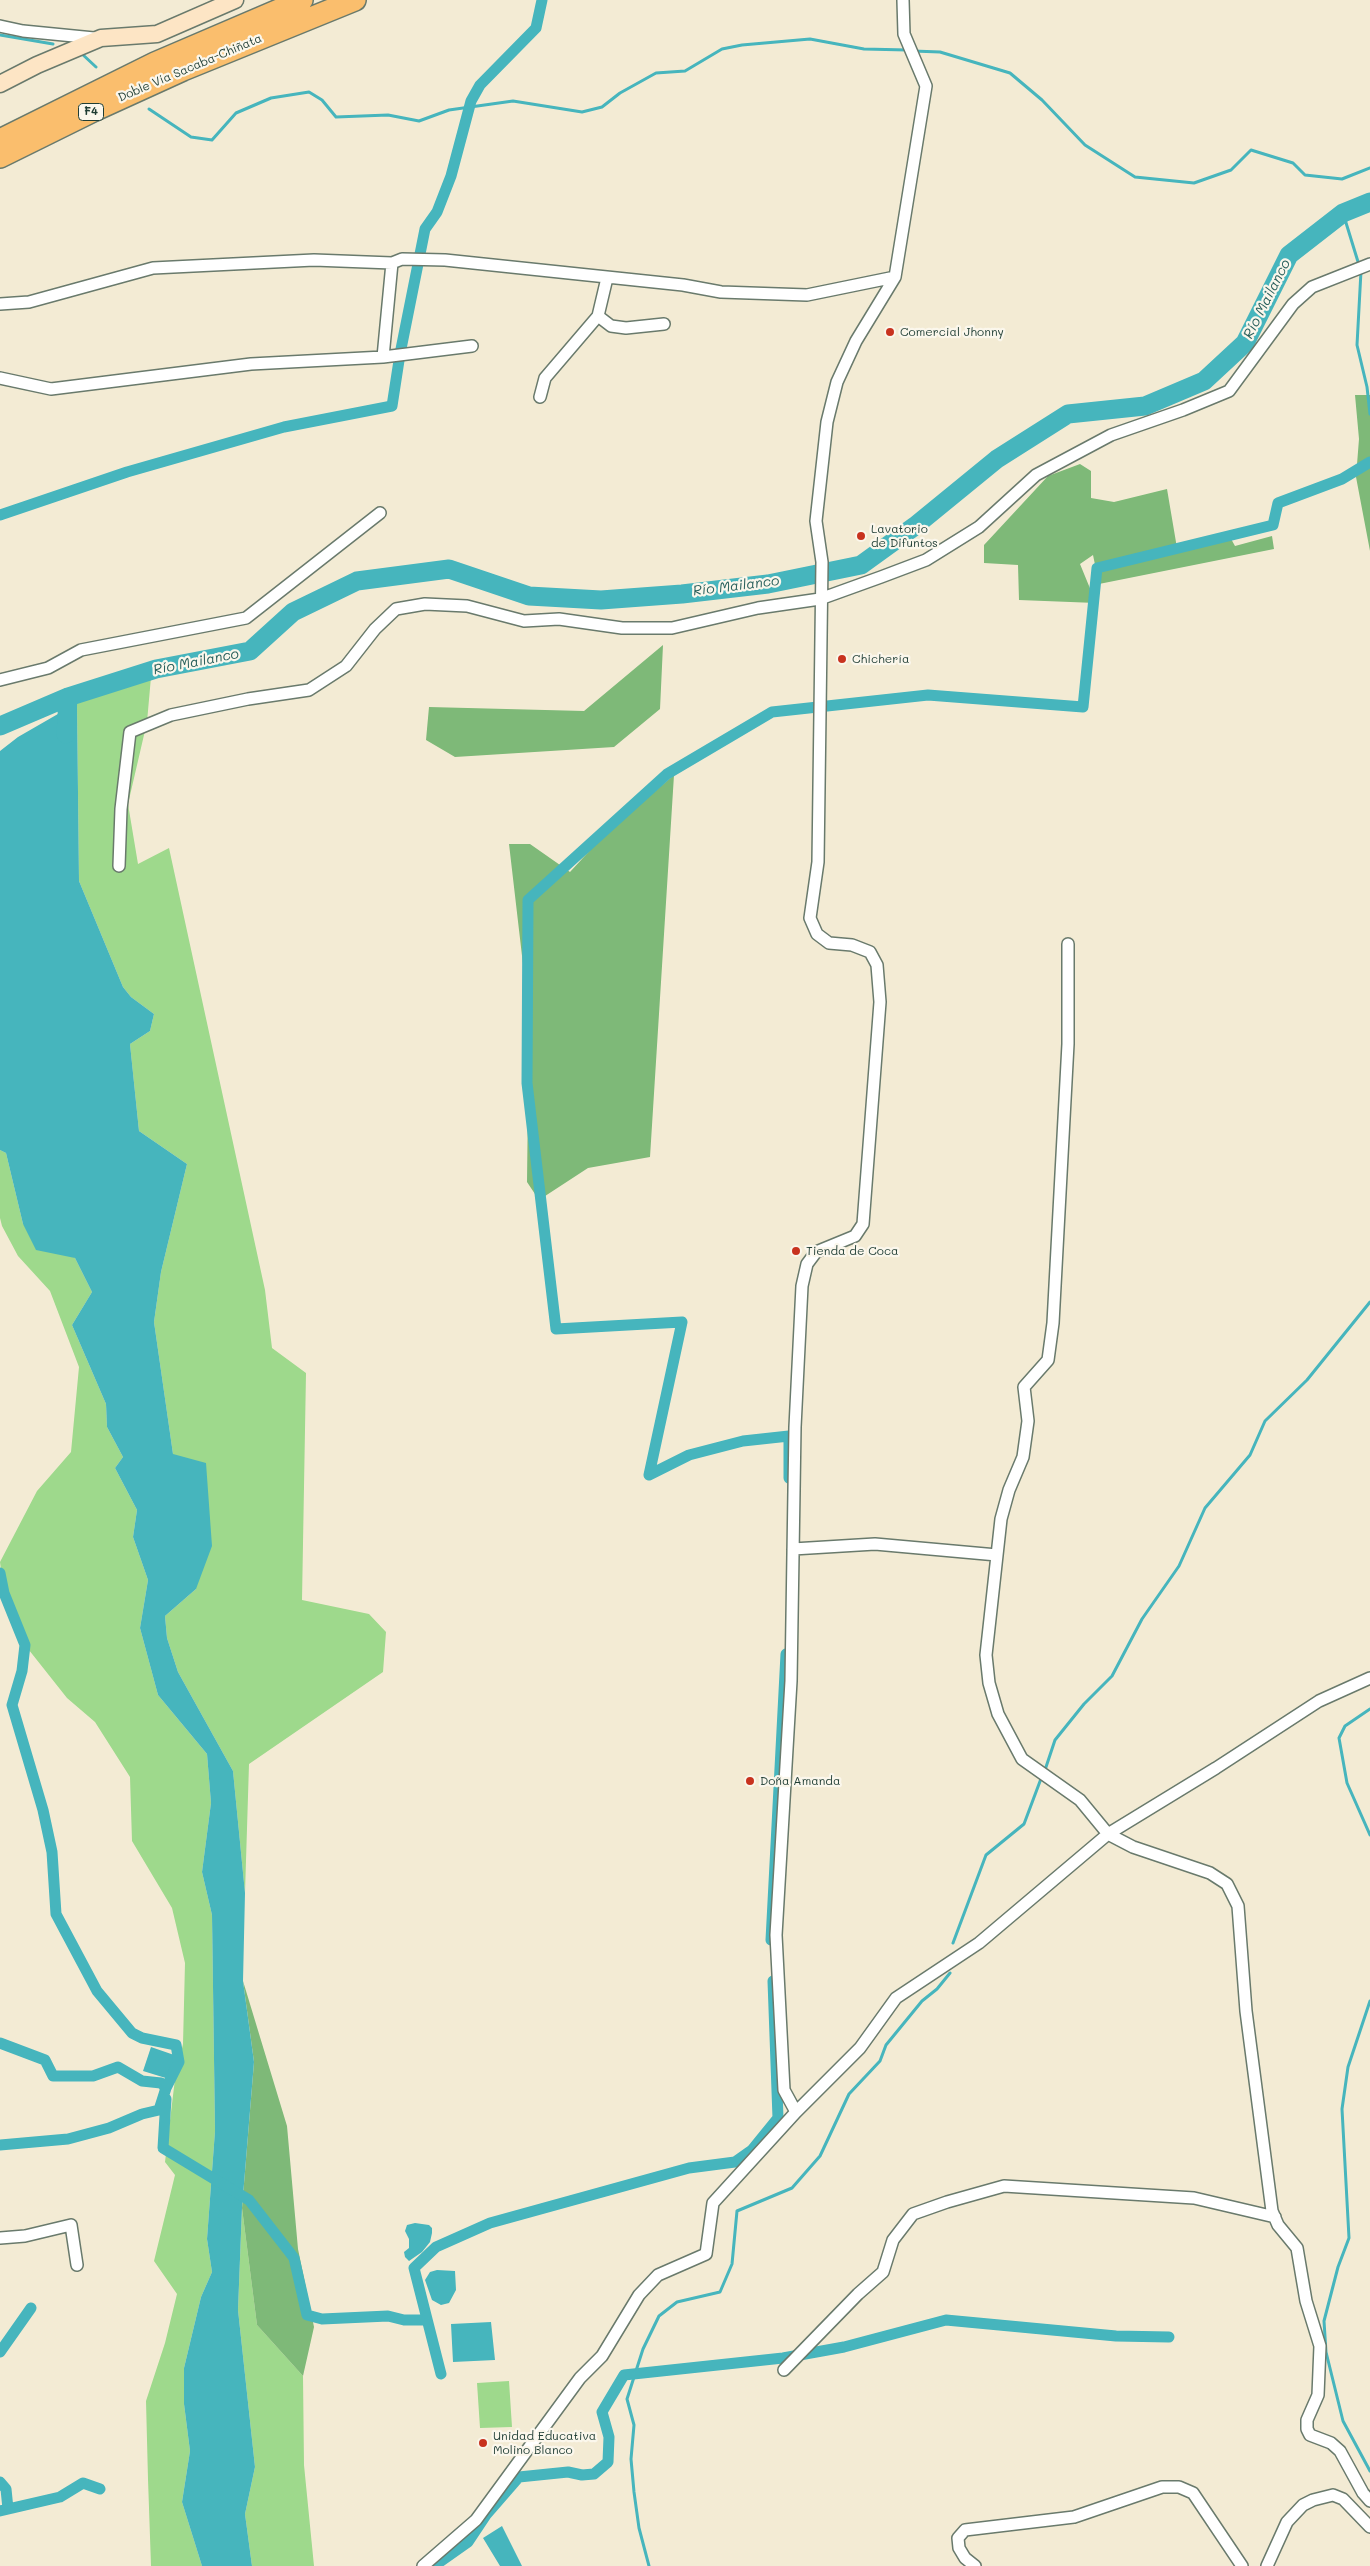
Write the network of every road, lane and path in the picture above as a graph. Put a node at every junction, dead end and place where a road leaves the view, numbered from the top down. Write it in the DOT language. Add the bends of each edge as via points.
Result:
graph roads {
  1 [pos="302,0"];
  2 [pos="355,0"];
  3 [pos="903,0"];
  4 [pos="230,1"];
  5 [pos="0,26"];
  6 [pos="158,34"];
  7 [pos="101,38"];
  8 [pos="180,62"];
  9 [pos="0,84"];
  10 [pos="0,140"];
  11 [pos="0,157"];
  12 [pos="392,263"];
  13 [pos="1370,264"];
  14 [pos="895,277"];
  15 [pos="607,278"];
  16 [pos="0,304"];
  17 [pos="598,316"];
  18 [pos="664,324"];
  19 [pos="472,346"];
  20 [pos="384,357"];
  21 [pos="0,378"];
  22 [pos="540,397"];
  23 [pos="380,513"];
  24 [pos="820,599"];
  25 [pos="0,680"];
  26 [pos="119,866"];
  27 [pos="1068,944"];
  28 [pos="793,1549"];
  29 [pos="997,1554"];
  30 [pos="1370,1678"];
  31 [pos="1108,1834"];
  32 [pos="796,2112"];
  33 [pos="1274,2217"];
  34 [pos="0,2238"];
  35 [pos="77,2265"];
  36 [pos="784,2370"];
  37 [pos="1370,2501"];
  38 [pos="1370,2527"];
  39 [pos="423,2566"];
  40 [pos="975,2566"];
  41 [pos="1242,2566"];
  42 [pos="1268,2566"];
  1 -- 8 [label="highway, Doble Vía Sacaba-Chiñata / F4"];
  2 -- 8 [label="highway, Doble Vía Sacaba-Chiñata / F4"];
  3 -- 14 [label="street" via="904,34 926,86"];
  4 -- 6 [label="street"];
  5 -- 7 [label="street" via="69,38"];
  6 -- 7 [label="street"];
  6 -- 8 [label="street"];
  7 -- 9 [label="street"];
  8 -- 10 [label="highway, Doble Vía Sacaba-Chiñata / F4"];
  8 -- 11 [label="highway, Doble Vía Sacaba-Chiñata / F4" via="93,111"];
  12 -- 15 [label="street" via="445,260"];
  12 -- 16 [label="street" via="314,260 153,268 29,302"];
  12 -- 20 [label="street"];
  13 -- 24 [label="street" via="1312,287 1299,299 1229,390 1111,435 1036,475 979,527 926,560"];
  14 -- 15 [label="street" via="807,294 721,292"];
  14 -- 24 [label="street" via="856,341 837,382 829,414 816,521 822,562"];
  15 -- 17 [label="street"];
  17 -- 18 [label="street" via="611,326 626,328"];
  17 -- 22 [label="street" via="545,378"];
  19 -- 20 [label="street"];
  20 -- 21 [label="street" via="251,364 51,388"];
  23 -- 25 [label="street" via="246,618 81,650 48,668"];
  24 -- 26 [label="street" via="758,608 672,628 622,628 560,619 524,621 467,606 425,604 396,609 375,628 346,666 309,690 171,715 130,732 121,808"];
  24 -- 28 [label="street" via="818,862 810,918 817,934 829,943 870,952 878,965 880,1002 863,1224 855,1236 816,1252 807,1264 802,1286"];
  27 -- 29 [label="street" via="1068,1044 1053,1323 1048,1360 1024,1387 1028,1421 1023,1457 1001,1519"];
  28 -- 29 [label="street" via="875,1544"];
  28 -- 32 [label="street" via="791,1681 776,1935 784,2090"];
  29 -- 31 [label="street" via="986,1655 989,1683 998,1714 1022,1759 1080,1800"];
  30 -- 31 [label="street" via="1319,1701"];
  31 -- 32 [label="street" via="978,1943 896,1998 860,2048"];
  31 -- 33 [label="street" via="1133,1847 1210,1873 1227,1884 1238,1906 1246,2012"];
  32 -- 39 [label="street" via="713,2203 706,2254 658,2275 639,2295 602,2356 580,2378 476,2520"];
  33 -- 36 [label="street" via="1194,2198 1004,2186 947,2202 913,2214 893,2240 883,2272"];
  33 -- 37 [label="street" via="1298,2248 1306,2300 1320,2346 1318,2395 1307,2420 1307,2429 1310,2435 1331,2443 1340,2451"];
  34 -- 35 [label="street" via="25,2236 71,2225"];
  38 -- 42 [label="street" via="1343,2499 1333,2495 1313,2500 1287,2522"];
  40 -- 41 [label="street" via="959,2548 958,2538 965,2530 1074,2517 1162,2487 1178,2487 1193,2493"];
}
